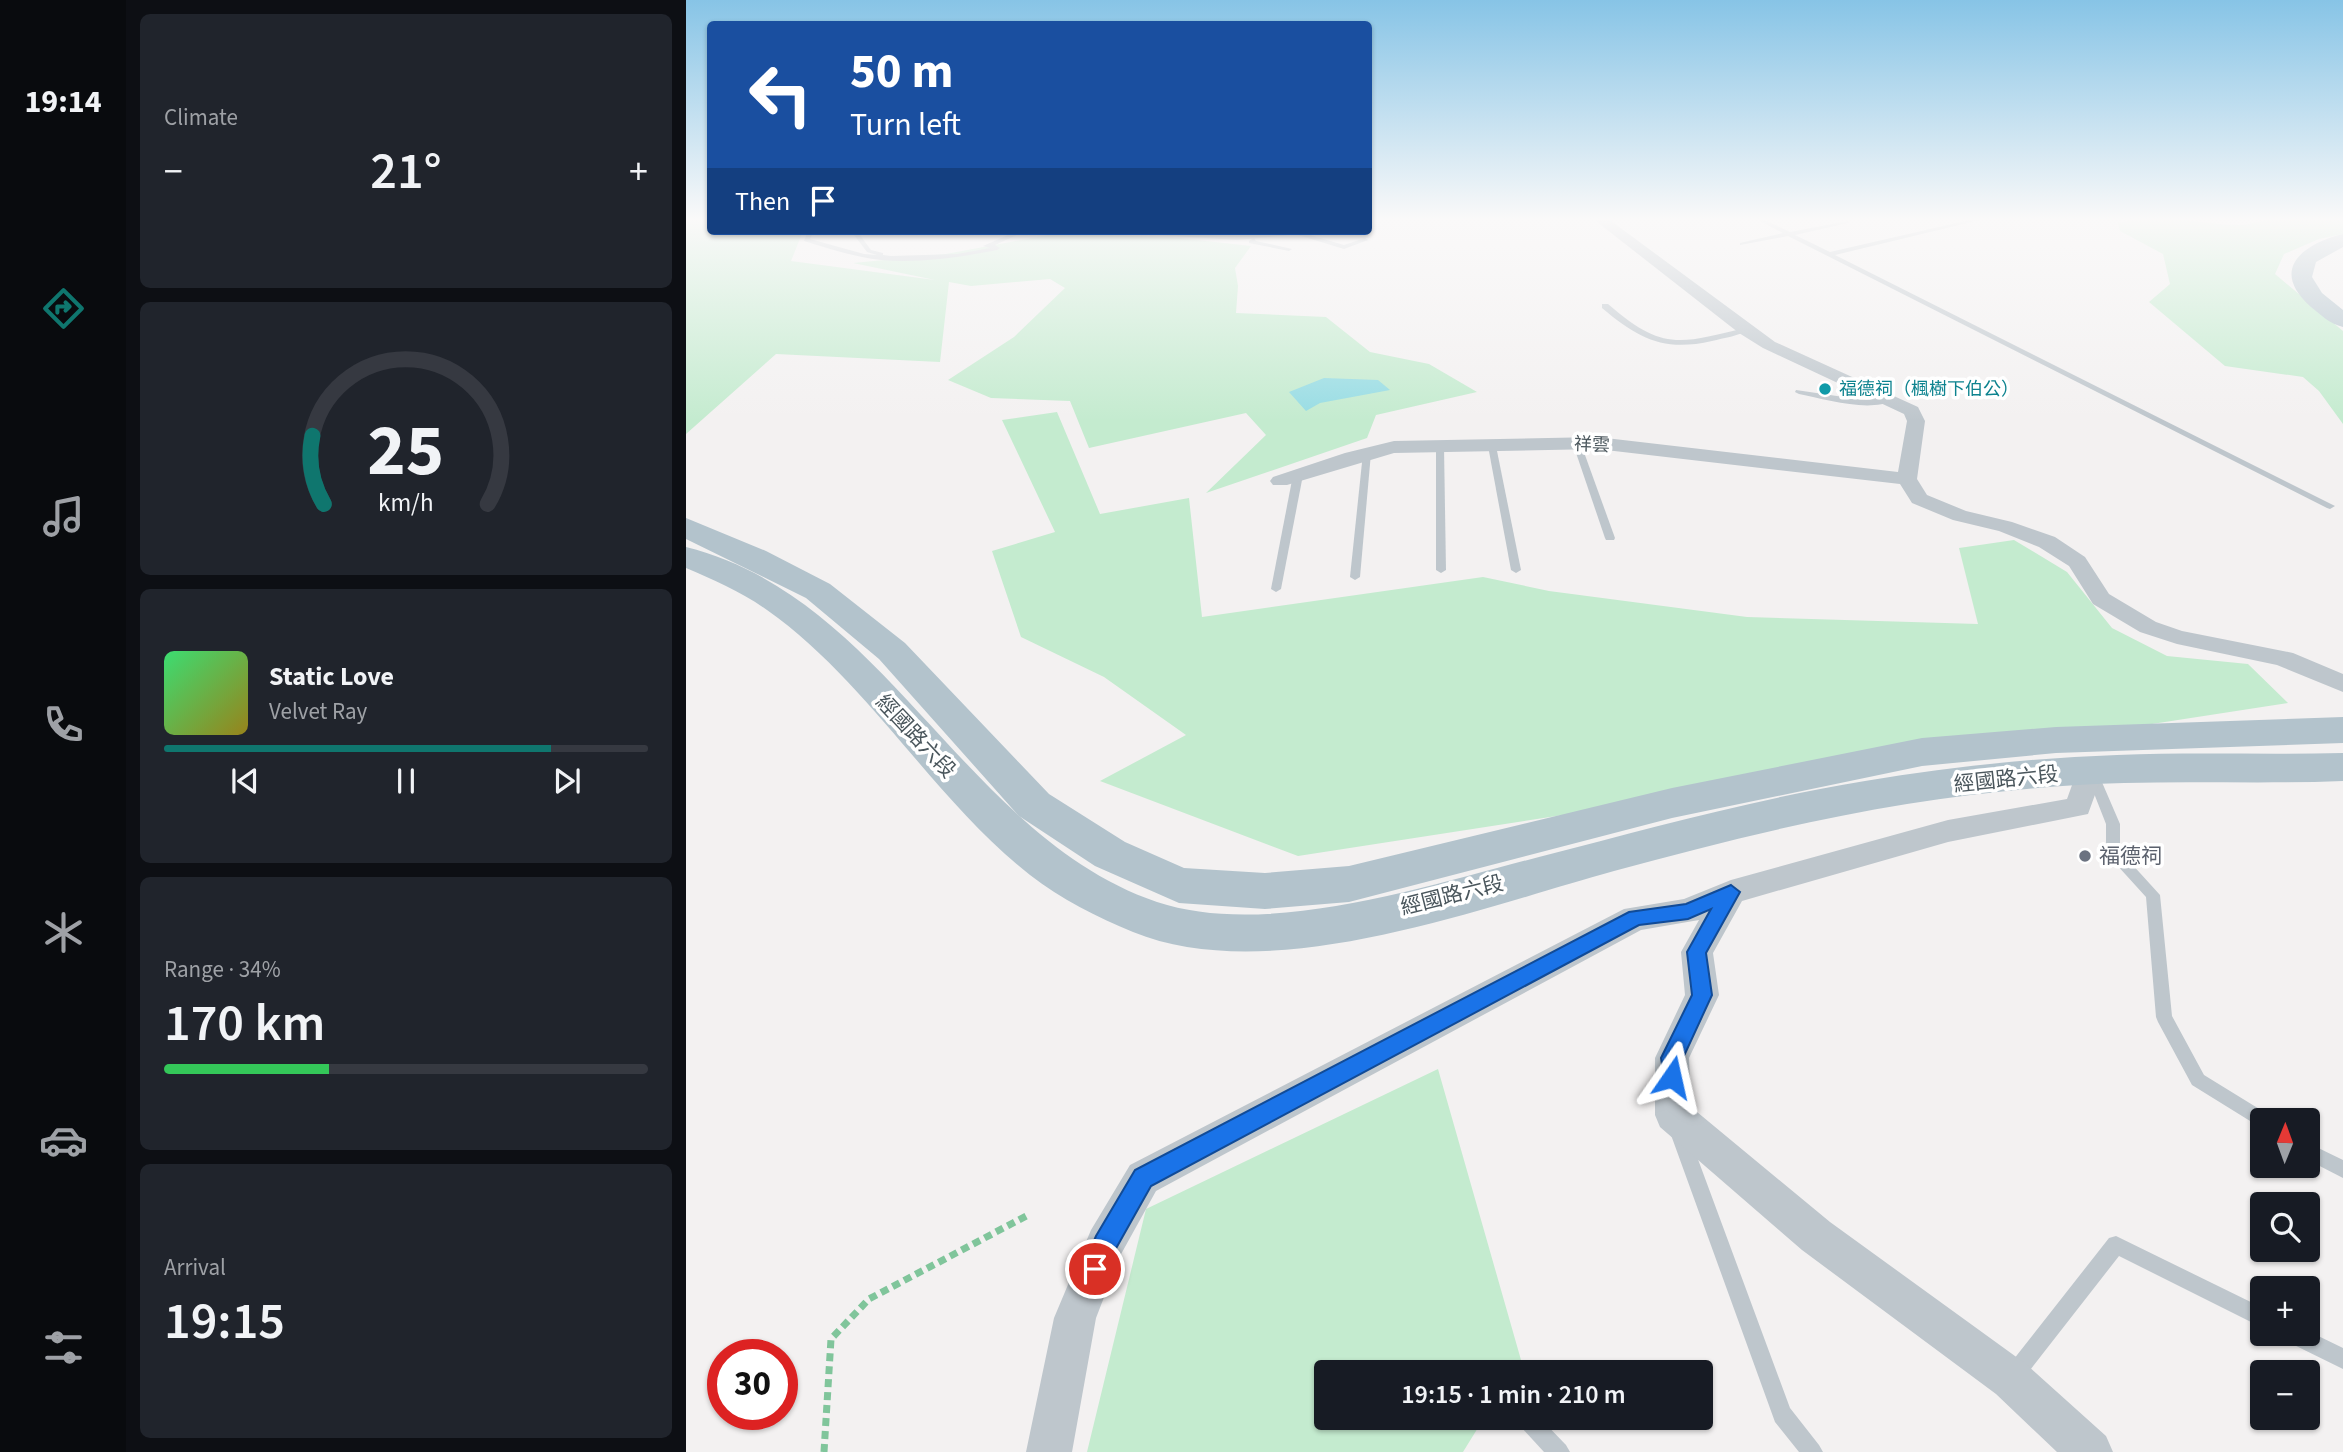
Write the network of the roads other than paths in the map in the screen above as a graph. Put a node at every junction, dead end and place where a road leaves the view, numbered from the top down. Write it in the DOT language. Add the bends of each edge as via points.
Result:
graph roads {
  1 [pos="1687,286"];
  2 [pos="1892,286"];
  3 [pos="2305,286"];
  4 [pos="2328,286"];
  5 [pos="1605,306"];
  6 [pos="2343,306"];
  7 [pos="2343,320"];
  8 [pos="1745,330"];
  9 [pos="1799,392"];
  10 [pos="1889,400"];
  11 [pos="1577,444"];
  12 [pos="1492,446"];
  13 [pos="1440,447"];
  14 [pos="1367,453"];
  15 [pos="1289,478"];
  16 [pos="1908,479"];
  17 [pos="2330,506"];
  18 [pos="686,527"];
  19 [pos="1610,538"];
  20 [pos="686,557"];
  21 [pos="1441,570"];
  22 [pos="1517,570"];
  23 [pos="1355,577"];
  24 [pos="1276,589"];
  25 [pos="789,592"];
  26 [pos="2343,684"];
  27 [pos="2343,730"];
  28 [pos="2081,755"];
  29 [pos="2343,768"];
  30 [pos="1731,892"];
  31 [pos="2250,1113"];
  32 [pos="1673,1115"];
  33 [pos="2320,1157"];
  34 [pos="2343,1169"];
  35 [pos="2250,1312"];
  36 [pos="2316,1346"];
  37 [pos="2343,1359"];
  38 [pos="2011,1379"];
  39 [pos="1538,1430"];
  40 [pos="1049,1452"];
  41 [pos="1559,1452"];
  42 [pos="1812,1452"];
  43 [pos="2090,1452"];
  1 -- 8 [label="street"];
  2 -- 17 [label="lane"];
  3 -- 7 [label="main road"];
  4 -- 6 [label="main road"];
  5 -- 8 [label="lane" via="1651,340 1673,345"];
  8 -- 10 [label="street"];
  9 -- 10 [label="lane" via="1864,403"];
  10 -- 16 [label="street" via="1912,411 1916,421"];
  11 -- 12 [label="street, 祥雲"];
  11 -- 16 [label="street, 祥雲"];
  11 -- 19 [label="lane"];
  12 -- 13 [label="street, 祥雲"];
  12 -- 22 [label="lane"];
  13 -- 14 [label="street, 祥雲" via="1394,447"];
  13 -- 21 [label="lane"];
  14 -- 15 [label="street, 祥雲"];
  14 -- 23 [label="lane"];
  15 -- 24 [label="lane"];
  16 -- 26 [label="street" via="1919,499 1960,516 2005,526 2064,552 2077,562 2101,599 2148,627 2284,659"];
  18 -- 25 [label="main road, 經國路六段"];
  20 -- 25 [label="main road, 經國路六段"];
  25 -- 28 [label="main road, 經國路六段" via="835,649 1004,830 1072,884 1154,920 1227,933 1308,928 1429,902 1728,825"];
  27 -- 28 [label="main road, 經國路六段"];
  28 -- 29 [label="main road, 經國路六段" via="2263,771"];
  28 -- 30 [label="street" via="2078,807 1948,831"];
  28 -- 31 [label="lane" via="2113,824 2113,853 2153,895 2164,1017 2198,1080"];
  30 -- 32 [label="street" via="1696,952 1702,995 1672,1058"];
  30 -- 40 [label="street" via="1688,911 1636,918 1143,1178 1105,1244 1074,1318"];
  32 -- 38 [label="street" via="1816,1236"];
  32 -- 42 [label="lane" via="1782,1415"];
  33 -- 34 [label="lane"];
  35 -- 38 [label="lane" via="2116,1245"];
  36 -- 37 [label="lane"];
  38 -- 43 [label="street"];
  39 -- 41 [label="lane"];
}
